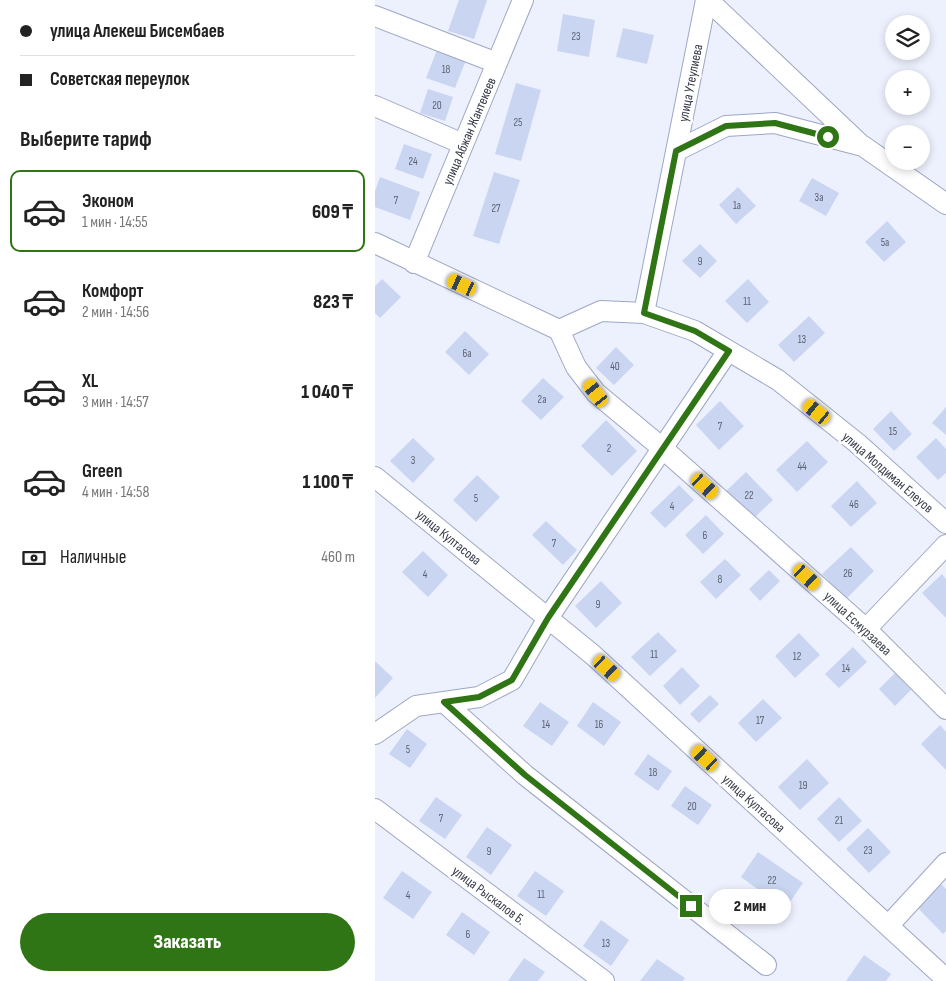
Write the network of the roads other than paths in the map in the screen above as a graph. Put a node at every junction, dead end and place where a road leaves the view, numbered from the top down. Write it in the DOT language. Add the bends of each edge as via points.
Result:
graph roads {
  1 [pos="523,0"];
  2 [pos="707,0"];
  3 [pos="728,8"];
  4 [pos="375,16"];
  5 [pos="497,63"];
  6 [pos="375,106"];
  7 [pos="463,144"];
  8 [pos="863,146"];
  9 [pos="676,151"];
  10 [pos="946,204"];
  11 [pos="375,244"];
  12 [pos="414,263"];
  13 [pos="644,313"];
  14 [pos="559,330"];
  15 [pos="729,351"];
  16 [pos="661,447"];
  17 [pos="375,477"];
  18 [pos="946,523"];
  19 [pos="946,545"];
  20 [pos="548,618"];
  21 [pos="866,629"];
  22 [pos="444,702"];
  23 [pos="946,709"];
  24 [pos="375,734"];
  25 [pos="375,809"];
  26 [pos="946,863"];
  27 [pos="888,926"];
  28 [pos="766,965"];
  29 [pos="946,979"];
  30 [pos="604,981"];
  1 -- 5 [label="street, улица Абжан Жантекеев"];
  2 -- 3 [label="street"];
  2 -- 9 [label="street, улица Утеулиева"];
  3 -- 8 [label="street"];
  4 -- 5 [label="street"];
  5 -- 7 [label="street, улица Абжан Жантекеев"];
  6 -- 7 [label="street"];
  7 -- 12 [label="street, улица Абжан Жантекеев"];
  8 -- 9 [label="street" via="775,123 726,126"];
  8 -- 10 [label="street"];
  9 -- 13 [label="street, улица Утеулиева"];
  11 -- 12 [label="street"];
  12 -- 14 [label="street"];
  13 -- 14 [label="street, улица Молдиман Елеуов" via="601,310"];
  13 -- 15 [label="street, улица Молдиман Елеуов" via="695,331"];
  14 -- 16 [label="street, улица Есмурзаева" via="576,367 596,393"];
  15 -- 16 [label="street"];
  15 -- 18 [label="street, улица Молдиман Елеуов" via="778,380 857,443"];
  16 -- 20 [label="street"];
  16 -- 21 [label="street, улица Есмурзаева"];
  17 -- 20 [label="street, улица Култасова"];
  19 -- 21 [label="street"];
  20 -- 22 [label="street" via="512,680 479,697"];
  20 -- 27 [label="street, улица Култасова" via="593,655"];
  21 -- 23 [label="street, улица Есмурзаева"];
  22 -- 24 [label="street" via="416,706"];
  22 -- 28 [label="street" via="525,775"];
  25 -- 30 [label="street, улица Рыскалов Б."];
  26 -- 27 [label="street"];
  27 -- 29 [label="street, улица Култасова"];
}
